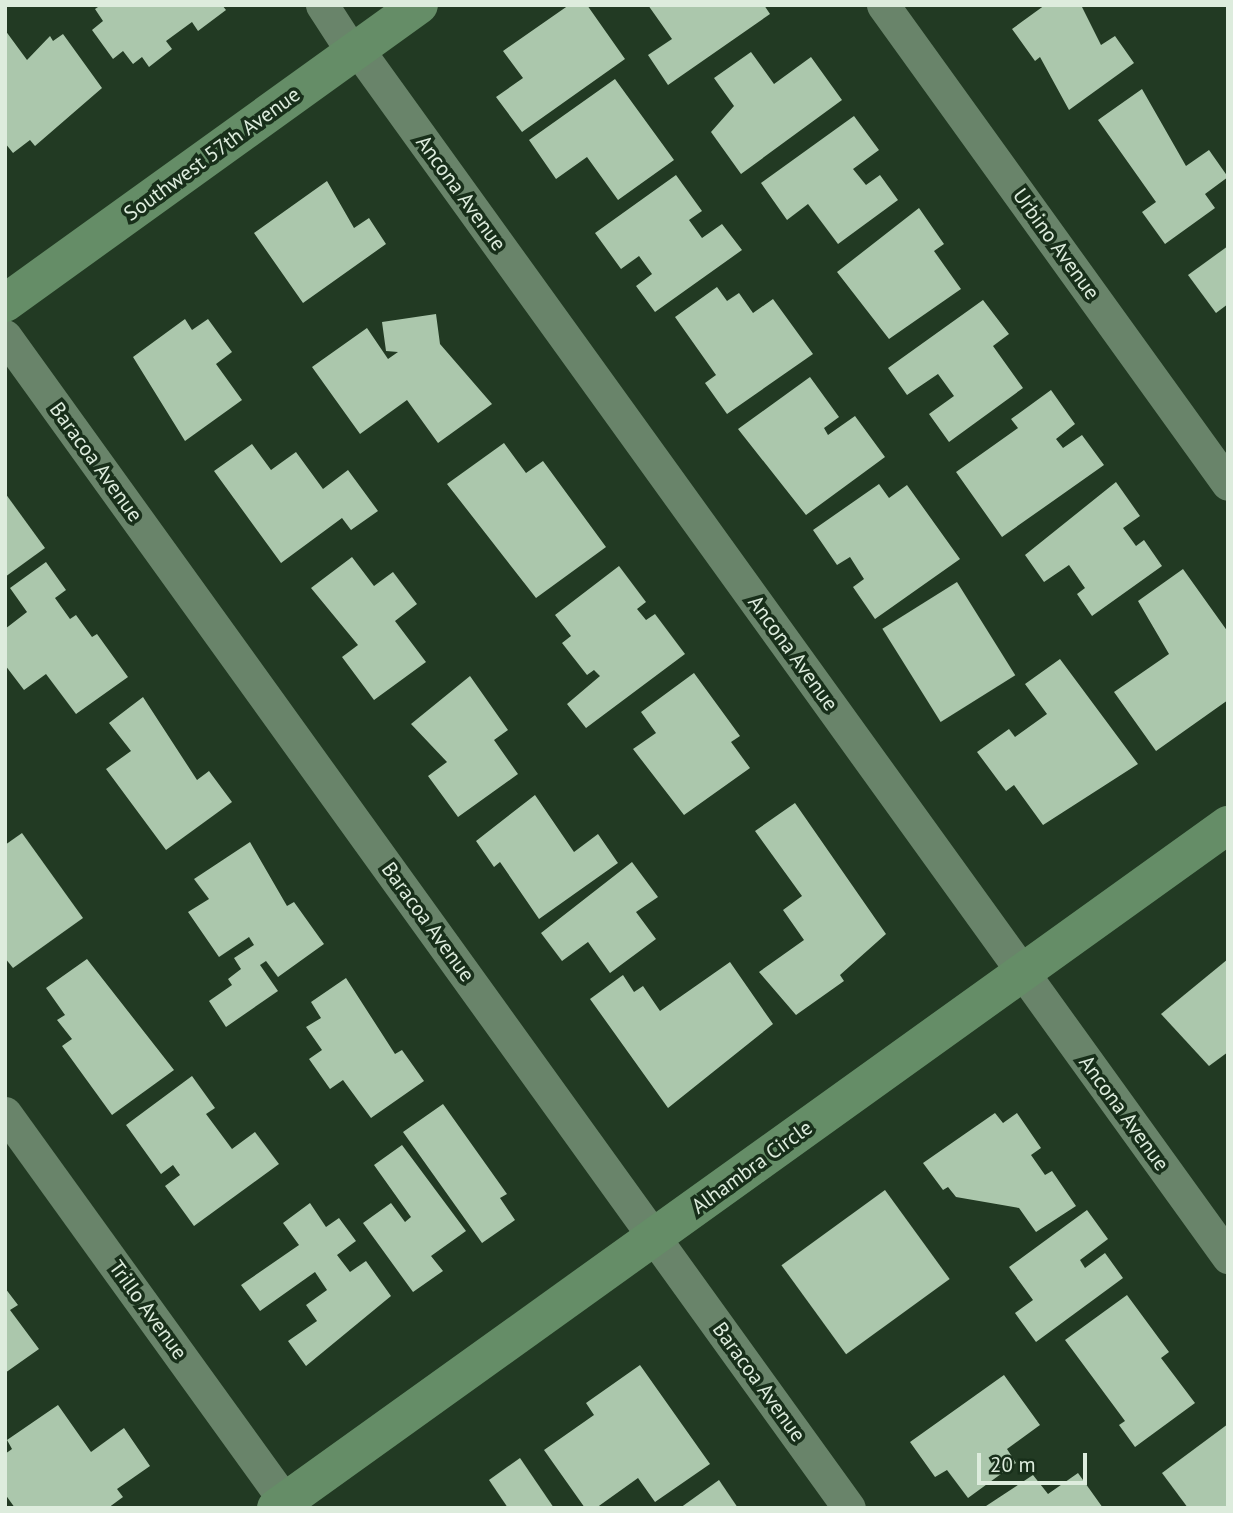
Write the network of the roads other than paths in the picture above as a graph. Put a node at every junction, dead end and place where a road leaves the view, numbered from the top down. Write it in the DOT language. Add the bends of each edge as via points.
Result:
graph roads {
  1 [pos="322,5"];
  2 [pos="884,5"];
  3 [pos="397,11"];
  4 [pos="355,51"];
  5 [pos="5,303"];
  6 [pos="5,336"];
  7 [pos="1228,484"];
  8 [pos="1228,825"];
  9 [pos="1023,972"];
  10 [pos="5,1113"];
  11 [pos="655,1236"];
  12 [pos="1228,1257"];
  13 [pos="284,1506"];
  14 [pos="849,1508"];
  1 -- 4 [label="street, Ancona Avenue"];
  2 -- 7 [label="street, Urbino Avenue"];
  3 -- 4 [label="street, Southwest 57th Avenue"];
  4 -- 5 [label="street, Southwest 57th Avenue"];
  4 -- 9 [label="street, Ancona Avenue"];
  6 -- 11 [label="street, Baracoa Avenue"];
  8 -- 9 [label="street, Alhambra Circle"];
  9 -- 11 [label="street, Alhambra Circle"];
  9 -- 12 [label="street, Ancona Avenue"];
  10 -- 13 [label="street, Trillo Avenue"];
  11 -- 13 [label="street, Alhambra Circle"];
  11 -- 14 [label="street, Baracoa Avenue"];
}
